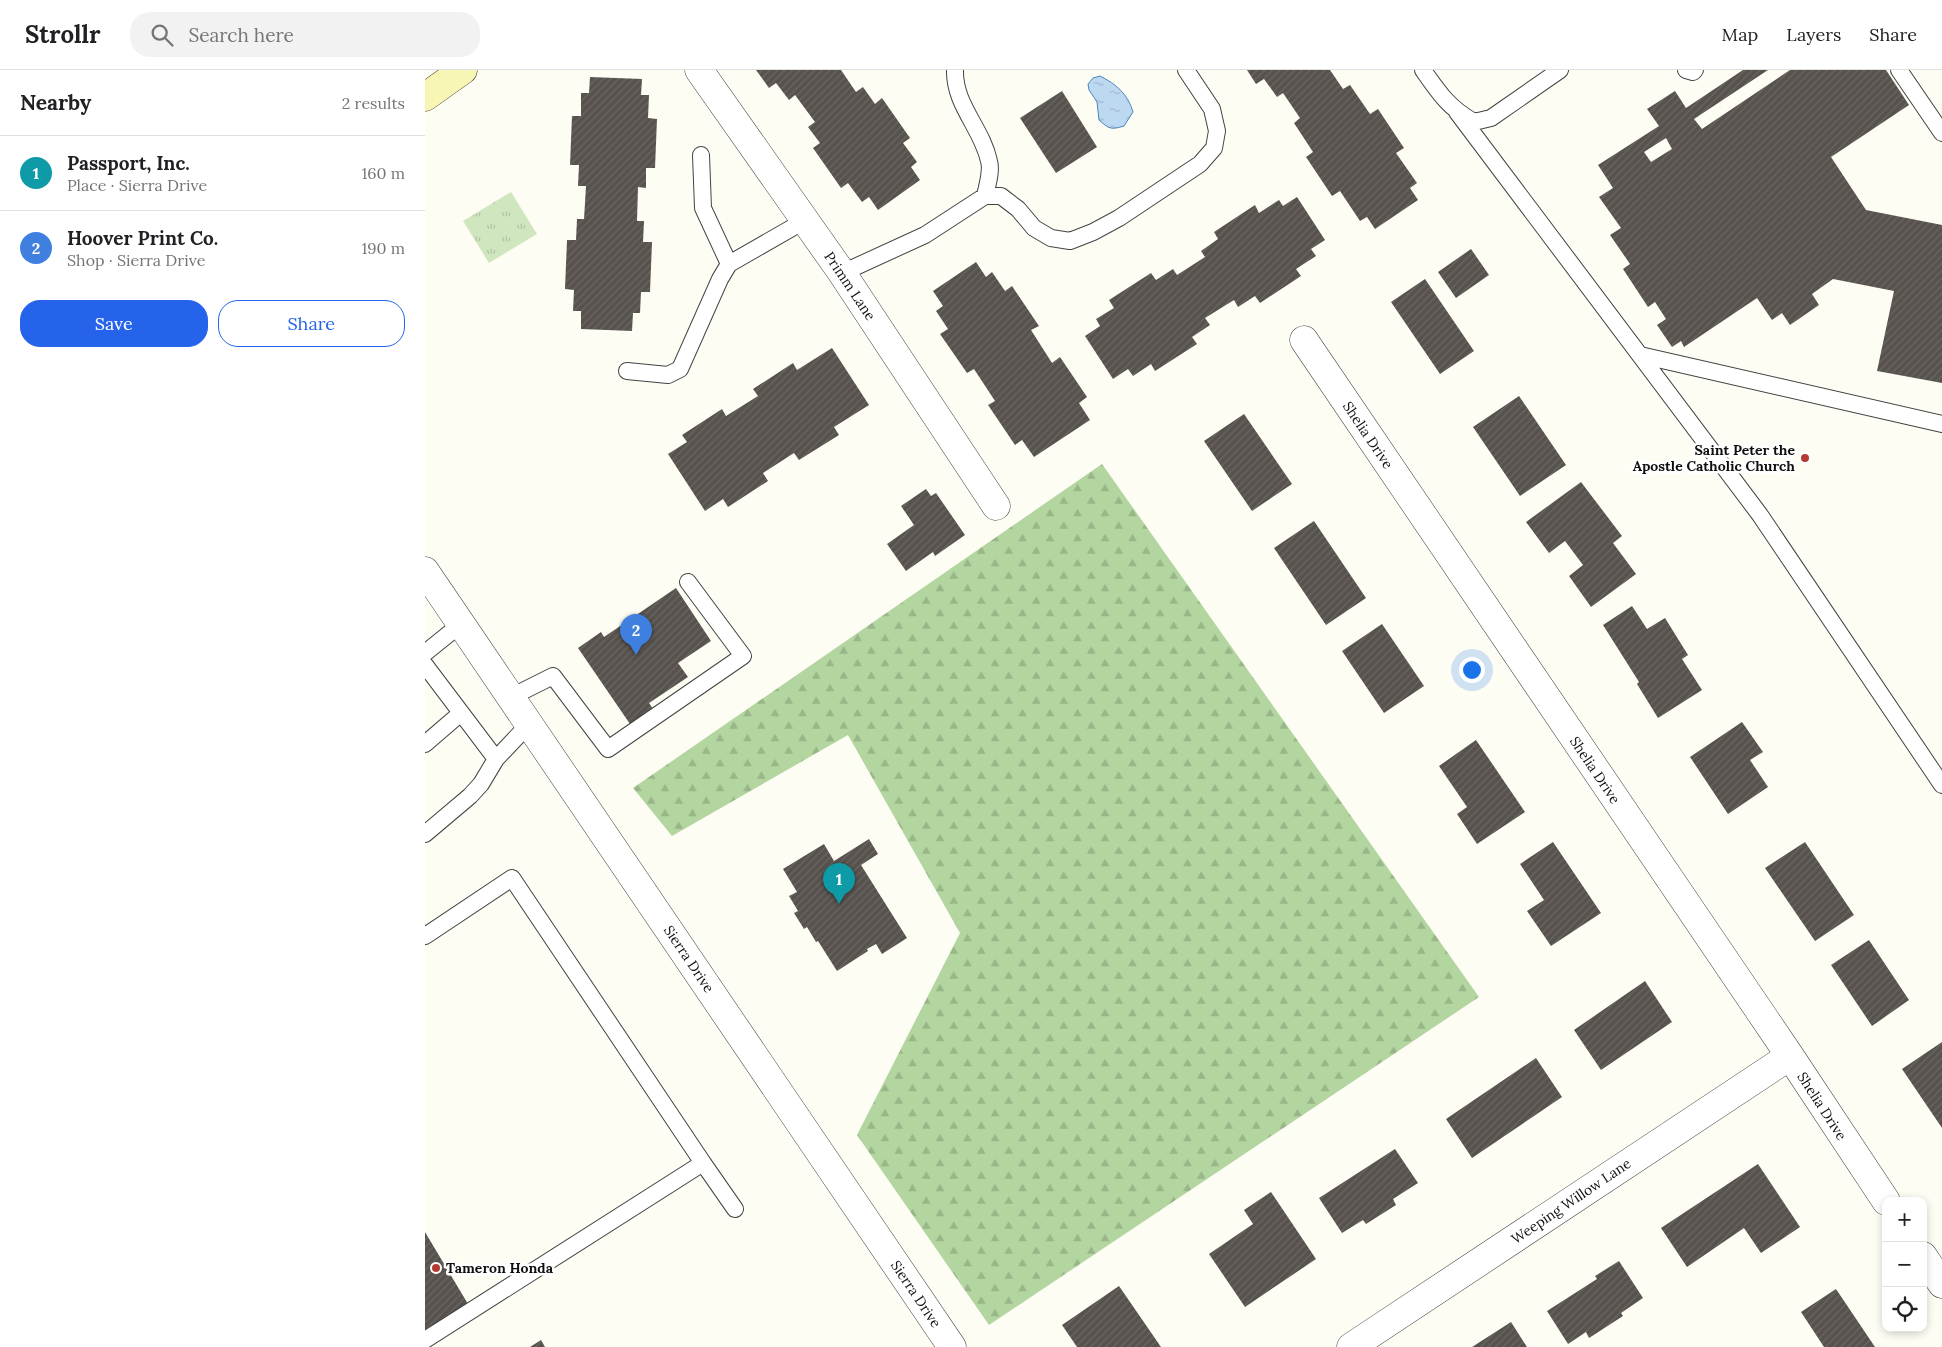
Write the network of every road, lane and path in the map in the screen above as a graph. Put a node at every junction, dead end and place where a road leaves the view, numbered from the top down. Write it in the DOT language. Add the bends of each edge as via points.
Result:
graph roads {
  1 [pos="463,70"];
  2 [pos="699,70"];
  3 [pos="955,70"];
  4 [pos="1186,70"];
  5 [pos="1423,70"];
  6 [pos="1560,70"];
  7 [pos="1686,70"];
  8 [pos="1695,70"];
  9 [pos="1899,70"];
  10 [pos="425,97"];
  11 [pos="1457,112"];
  12 [pos="1942,134"];
  13 [pos="701,155"];
  14 [pos="985,196"];
  15 [pos="805,221"];
  16 [pos="729,264"];
  17 [pos="842,273"];
  18 [pos="1304,340"];
  19 [pos="1640,355"];
  20 [pos="627,371"];
  21 [pos="1942,424"];
  22 [pos="997,506"];
  23 [pos="425,571"];
  24 [pos="688,582"];
  25 [pos="461,624"];
  26 [pos="425,653"];
  27 [pos="425,665"];
  28 [pos="511,697"];
  29 [pos="461,713"];
  30 [pos="529,724"];
  31 [pos="425,744"];
  32 [pos="496,759"];
  33 [pos="1942,784"];
  34 [pos="425,834"];
  35 [pos="425,936"];
  36 [pos="1790,1056"];
  37 [pos="703,1162"];
  38 [pos="1883,1197"];
  39 [pos="735,1209"];
  40 [pos="1927,1262"];
  41 [pos="1942,1284"];
  42 [pos="425,1340"];
  43 [pos="952,1347"];
  44 [pos="1351,1347"];
  1 -- 10 [label="main road"];
  2 -- 15 [label="street, Primm Lane"];
  3 -- 14 [label="lane" via="955,84 990,163"];
  4 -- 14 [label="lane" via="1212,109 1217,130 1214,148 1200,164 1119,218 1071,241 1051,238 1034,228 1018,209 1001,196"];
  5 -- 11 [label="lane" via="1440,95"];
  6 -- 11 [label="lane" via="1491,118 1474,122"];
  7 -- 8 [label="lane"];
  9 -- 12 [label="lane"];
  11 -- 19 [label="lane"];
  13 -- 16 [label="lane" via="703,208"];
  14 -- 17 [label="lane" via="925,235"];
  15 -- 16 [label="lane"];
  15 -- 17 [label="street, Primm Lane"];
  16 -- 20 [label="lane" via="680,368 668,375"];
  17 -- 22 [label="street, Primm Lane"];
  18 -- 36 [label="street, Shelia Drive"];
  19 -- 21 [label="lane"];
  19 -- 33 [label="lane" via="1760,515"];
  23 -- 25 [label="street, Sierra Drive"];
  24 -- 28 [label="lane" via="743,656 608,749 553,676"];
  25 -- 26 [label="lane"];
  25 -- 28 [label="street, Sierra Drive"];
  27 -- 29 [label="lane"];
  28 -- 30 [label="street, Sierra Drive"];
  29 -- 31 [label="lane"];
  29 -- 32 [label="lane"];
  30 -- 32 [label="lane"];
  30 -- 43 [label="street, Sierra Drive"];
  32 -- 34 [label="lane" via="471,796"];
  35 -- 37 [label="lane" via="512,878"];
  36 -- 38 [label="street, Shelia Drive"];
  36 -- 44 [label="street, Weeping Willow Lane"];
  37 -- 39 [label="lane"];
  37 -- 42 [label="lane"];
  40 -- 41 [label="street"];
}
